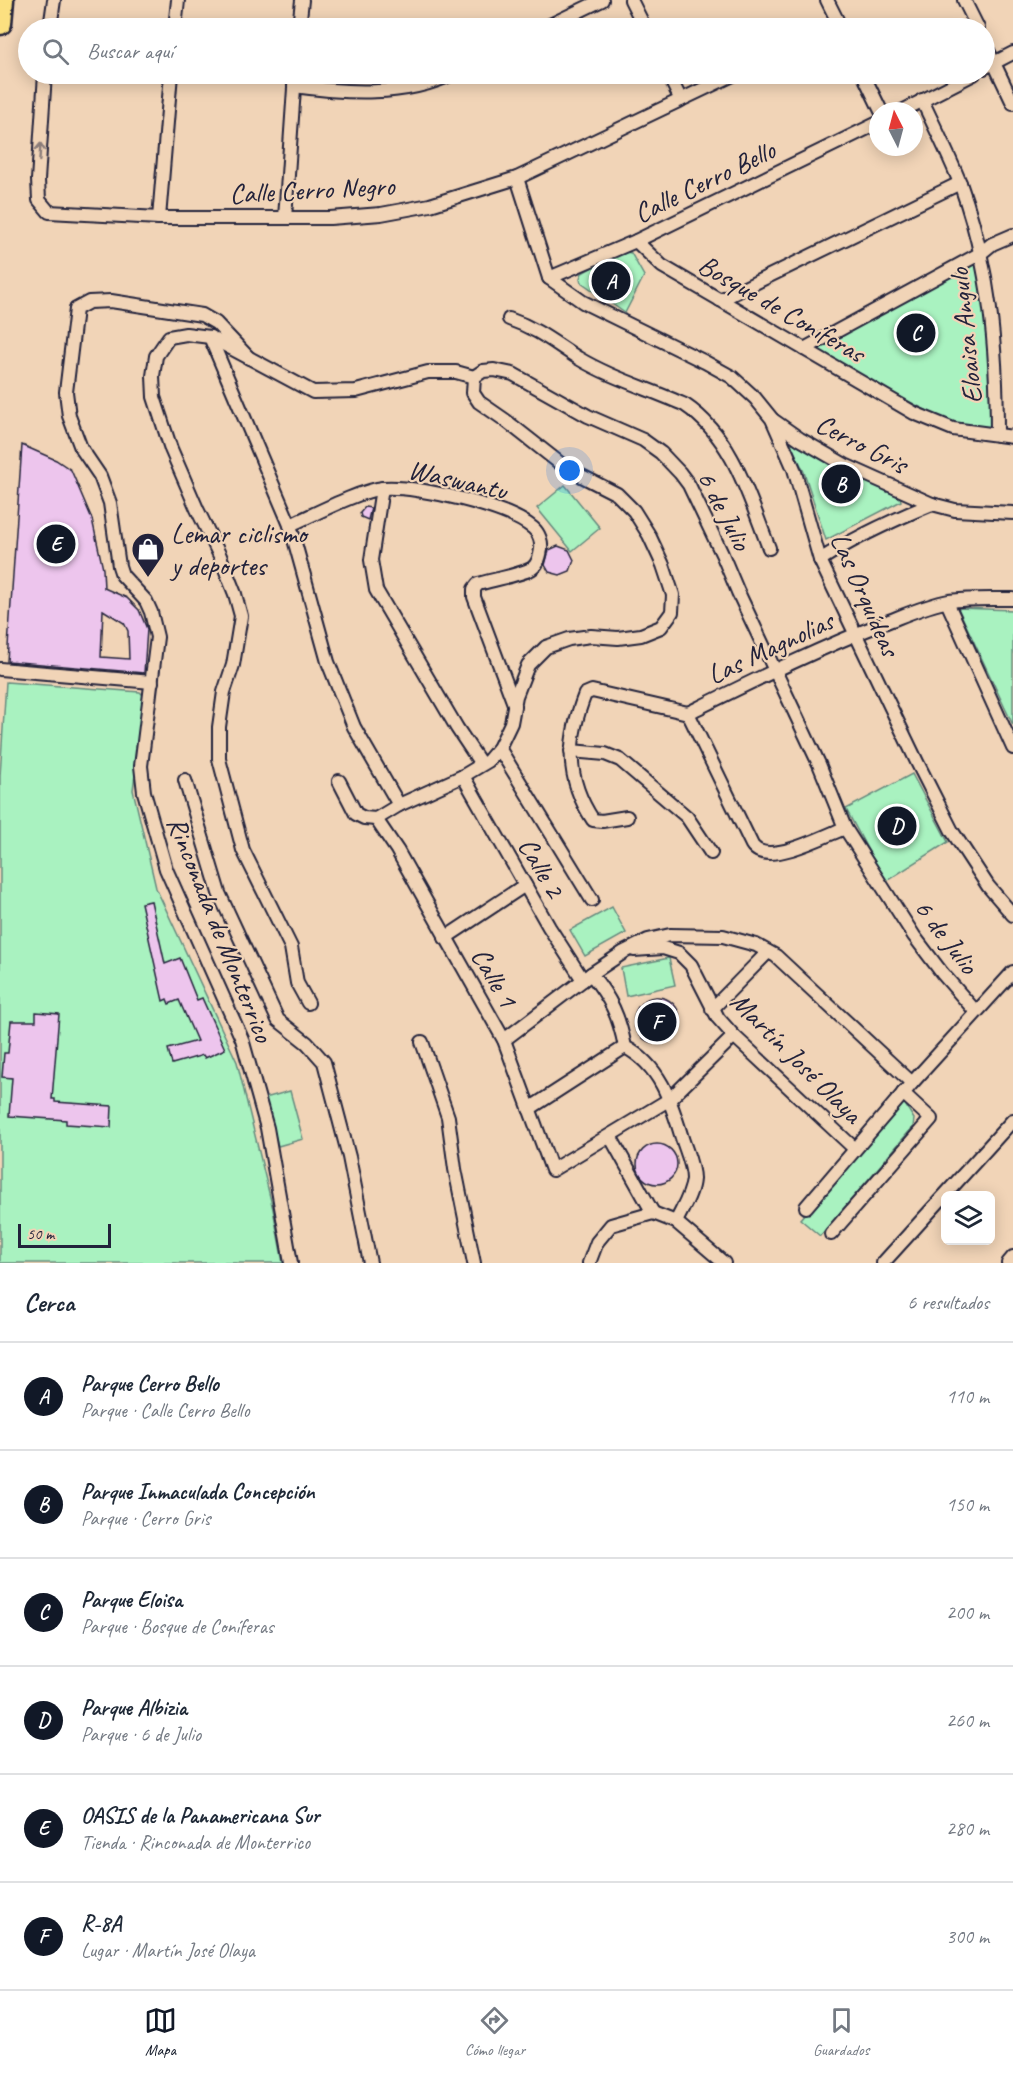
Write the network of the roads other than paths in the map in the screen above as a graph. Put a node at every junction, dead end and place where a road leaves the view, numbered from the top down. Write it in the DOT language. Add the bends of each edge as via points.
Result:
graph roads {
  1 [pos="2,0"];
  2 [pos="54,0"];
  3 [pos="178,0"];
  4 [pos="302,0"];
  5 [pos="602,0"];
  6 [pos="631,0"];
  7 [pos="827,0"];
  8 [pos="964,0"];
  9 [pos="51,18"];
  10 [pos="176,18"];
  11 [pos="300,18"];
  12 [pos="565,18"];
  13 [pos="640,18"];
  14 [pos="832,18"];
  15 [pos="973,18"];
  16 [pos="0,23"];
  17 [pos="1013,53"];
  18 [pos="995,62"];
  19 [pos="995,73"];
  20 [pos="44,84"];
  21 [pos="170,84"];
  22 [pos="295,84"];
  23 [pos="313,84"];
  24 [pos="422,84"];
  25 [pos="673,84"];
  26 [pos="714,84"];
  27 [pos="867,84"];
  28 [pos="954,84"];
  29 [pos="681,100"];
  30 [pos="922,100"];
  31 [pos="876,102"];
  32 [pos="918,102"];
  33 [pos="1013,103"];
  34 [pos="869,127"];
  35 [pos="517,178"];
  36 [pos="960,183"];
  37 [pos="159,218"];
  38 [pos="285,218"];
  39 [pos="1013,235"];
  40 [pos="636,241"];
  41 [pos="981,253"];
  42 [pos="549,278"];
  43 [pos="720,300"];
  44 [pos="509,319"];
  45 [pos="210,337"];
  46 [pos="804,349"];
  47 [pos="249,358"];
  48 [pos="474,377"];
  49 [pos="772,419"];
  50 [pos="997,435"];
  51 [pos="1013,437"];
  52 [pos="382,488"];
  53 [pos="932,504"];
  54 [pos="1013,513"];
  55 [pos="290,525"];
  56 [pos="769,548"];
  57 [pos="820,560"];
  58 [pos="1013,599"];
  59 [pos="947,602"];
  60 [pos="857,634"];
  61 [pos="0,669"];
  62 [pos="775,670"];
  63 [pos="152,682"];
  64 [pos="514,704"];
  65 [pos="688,713"];
  66 [pos="499,748"];
  67 [pos="1013,748"];
  68 [pos="571,751"];
  69 [pos="482,764"];
  70 [pos="463,776"];
  71 [pos="185,780"];
  72 [pos="339,781"];
  73 [pos="399,806"];
  74 [pos="627,817"];
  75 [pos="376,819"];
  76 [pos="845,828"];
  77 [pos="711,853"];
  78 [pos="525,885"];
  79 [pos="592,900"];
  80 [pos="1013,915"];
  81 [pos="445,938"];
  82 [pos="624,952"];
  83 [pos="768,952"];
  84 [pos="1013,972"];
  85 [pos="587,977"];
  86 [pos="308,1004"];
  87 [pos="712,1009"];
  88 [pos="976,1012"];
  89 [pos="734,1036"];
  90 [pos="504,1040"];
  91 [pos="422,1042"];
  92 [pos="625,1047"];
  93 [pos="912,1083"];
  94 [pos="903,1093"];
  95 [pos="670,1099"];
  96 [pos="529,1109"];
  97 [pos="1013,1120"];
  98 [pos="610,1136"];
  99 [pos="855,1149"];
  100 [pos="806,1207"];
  101 [pos="653,1213"];
  102 [pos="676,1222"];
  103 [pos="831,1233"];
  104 [pos="1013,1257"];
  105 [pos="291,1263"];
  106 [pos="370,1263"];
  107 [pos="474,1263"];
  108 [pos="590,1263"];
  109 [pos="724,1263"];
  110 [pos="883,1263"];
  111 [pos="1008,1263"];
  1 -- 16 [label="highway"];
  2 -- 9 [label="street"];
  3 -- 10 [label="street"];
  4 -- 11 [label="street"];
  5 -- 12 [label="street"];
  6 -- 13 [label="street"];
  7 -- 14 [label="street"];
  8 -- 15 [label="street"];
  17 -- 18 [label="street"];
  19 -- 33 [label="street"];
  37 -- 20 [label="street, Calle Cerro Negro, one-way" via="60,213 45,208 39,200 38,180"];
  21 -- 37 [label="street"];
  22 -- 38 [label="street"];
  23 -- 24 [label="street" via="344,91"];
  25 -- 29 [label="street"];
  26 -- 29 [label="street, Calle Cerro Negro"];
  27 -- 31 [label="street"];
  28 -- 30 [label="street"];
  29 -- 35 [label="street, Calle Cerro Negro"];
  30 -- 32 [label="street"];
  30 -- 36 [label="street, Eloaisa Angulo"];
  34 -- 40 [label="street, Calle Cerro Bello"];
  35 -- 38 [label="street, Calle Cerro Negro" via="430,205 381,214"];
  35 -- 42 [label="street"];
  36 -- 41 [label="street, Eloaisa Angulo"];
  36 -- 43 [label="street"];
  37 -- 38 [label="street, Calle Cerro Negro"];
  39 -- 41 [label="street"];
  40 -- 42 [label="street, Calle Cerro Bello"];
  40 -- 43 [label="street, Bosque de Coníferas" via="662,266"];
  41 -- 46 [label="street"];
  41 -- 50 [label="street, Eloaisa Angulo" via="996,349"];
  42 -- 49 [label="street, Las Orquídeas" via="583,302 732,377"];
  43 -- 46 [label="street, Bosque de Coníferas"];
  44 -- 56 [label="street" via="531,326 600,369 697,412 725,446"];
  45 -- 47 [label="street"];
  45 -- 55 [label="street"];
  45 -- 86 [label="street" via="169,337 156,356 154,397 171,449 220,556 241,616 224,692 219,759 243,850 291,947 297,983"];
  46 -- 50 [label="street, Bosque de Coníferas" via="914,413 953,429"];
  47 -- 48 [label="street" via="313,392 356,391 428,372 456,372"];
  47 -- 63 [label="street, Rinconada de Monterrico" via="216,323 201,315 111,301 89,302 76,309 66,392 69,416 110,503 122,575 151,612 157,637"];
  48 -- 62 [label="street, 6 de Julio" via="494,370 513,374 588,416 644,440 661,453 689,485"];
  48 -- 64 [label="street" via="473,393 479,402 566,468 617,494 634,511 663,565 673,595 672,612 661,627 640,635 591,636 546,647 528,665"];
  49 -- 53 [label="street, Cerro Gris" via="845,465"];
  49 -- 57 [label="street, Las Orquídeas" via="794,470"];
  50 -- 51 [label="street, Bosque de Coníferas"];
  52 -- 55 [label="street, Waswantu"];
  52 -- 64 [label="street, Waswantu" via="426,492 495,509 533,528 539,536 540,553 531,568 478,584 474,589"];
  52 -- 69 [label="street" via="371,560 376,590"];
  53 -- 54 [label="street, Cerro Gris" via="955,510"];
  53 -- 57 [label="street, Cerro Gris"];
  55 -- 73 [label="street" via="328,662 354,727"];
  57 -- 60 [label="street, Las Orquídeas"];
  58 -- 59 [label="street, Las Magnolias"];
  59 -- 60 [label="street, Las Magnolias"];
  59 -- 67 [label="street"];
  60 -- 62 [label="street, Las Magnolias"];
  60 -- 80 [label="street, Las Orquídeas" via="952,831 988,886"];
  61 -- 63 [label="street"];
  62 -- 65 [label="street, Las Magnolias"];
  62 -- 76 [label="street, 6 de Julio"];
  63 -- 105 [label="street, Rinconada de Monterrico" via="141,766 144,792 166,869 242,1039 267,1128"];
  64 -- 66 [label="street" via="511,723"];
  65 -- 68 [label="street" via="588,692 579,710"];
  65 -- 76 [label="street" via="752,845 759,851 782,852"];
  66 -- 69 [label="street"];
  66 -- 79 [label="street"];
  68 -- 74 [label="street" via="572,774 581,802 593,820"];
  68 -- 77 [label="street" via="605,754 620,760 687,817"];
  69 -- 70 [label="street"];
  70 -- 73 [label="street"];
  70 -- 78 [label="street, Calle 2"];
  71 -- 106 [label="street" via="219,893 278,1020 324,1062 349,1156"];
  72 -- 75 [label="street" via="356,814"];
  73 -- 75 [label="street"];
  75 -- 81 [label="street, Calle 1"];
  76 -- 88 [label="street, 6 de Julio" via="914,936"];
  78 -- 81 [label="street"];
  78 -- 85 [label="street, Calle 2"];
  81 -- 90 [label="street, Calle 1"];
  82 -- 83 [label="street" via="648,940 695,935 723,936"];
  82 -- 85 [label="street"];
  82 -- 87 [label="street, Martín José Olaya" via="663,948 679,953 691,965"];
  83 -- 87 [label="street"];
  83 -- 93 [label="street"];
  84 -- 88 [label="street"];
  85 -- 90 [label="street"];
  85 -- 92 [label="street, Calle 2" via="612,1003"];
  87 -- 89 [label="street, Martín José Olaya"];
  88 -- 93 [label="street"];
  89 -- 95 [label="street"];
  89 -- 99 [label="street, Martín José Olaya"];
  90 -- 96 [label="street, Calle 1"];
  91 -- 107 [label="street" via="448,1117"];
  92 -- 95 [label="street" via="655,1071"];
  92 -- 96 [label="street"];
  93 -- 94 [label="street"];
  94 -- 99 [label="street"];
  94 -- 103 [label="street" via="931,1119"];
  95 -- 98 [label="street"];
  95 -- 102 [label="street" via="693,1180"];
  96 -- 98 [label="street, Calle 1" via="552,1170"];
  97 -- 110 [label="street"];
  98 -- 101 [label="street"];
  99 -- 100 [label="street"];
  101 -- 102 [label="street"];
  101 -- 108 [label="street" via="611,1225 597,1242"];
  102 -- 109 [label="street"];
  104 -- 111 [label="street"];
}
